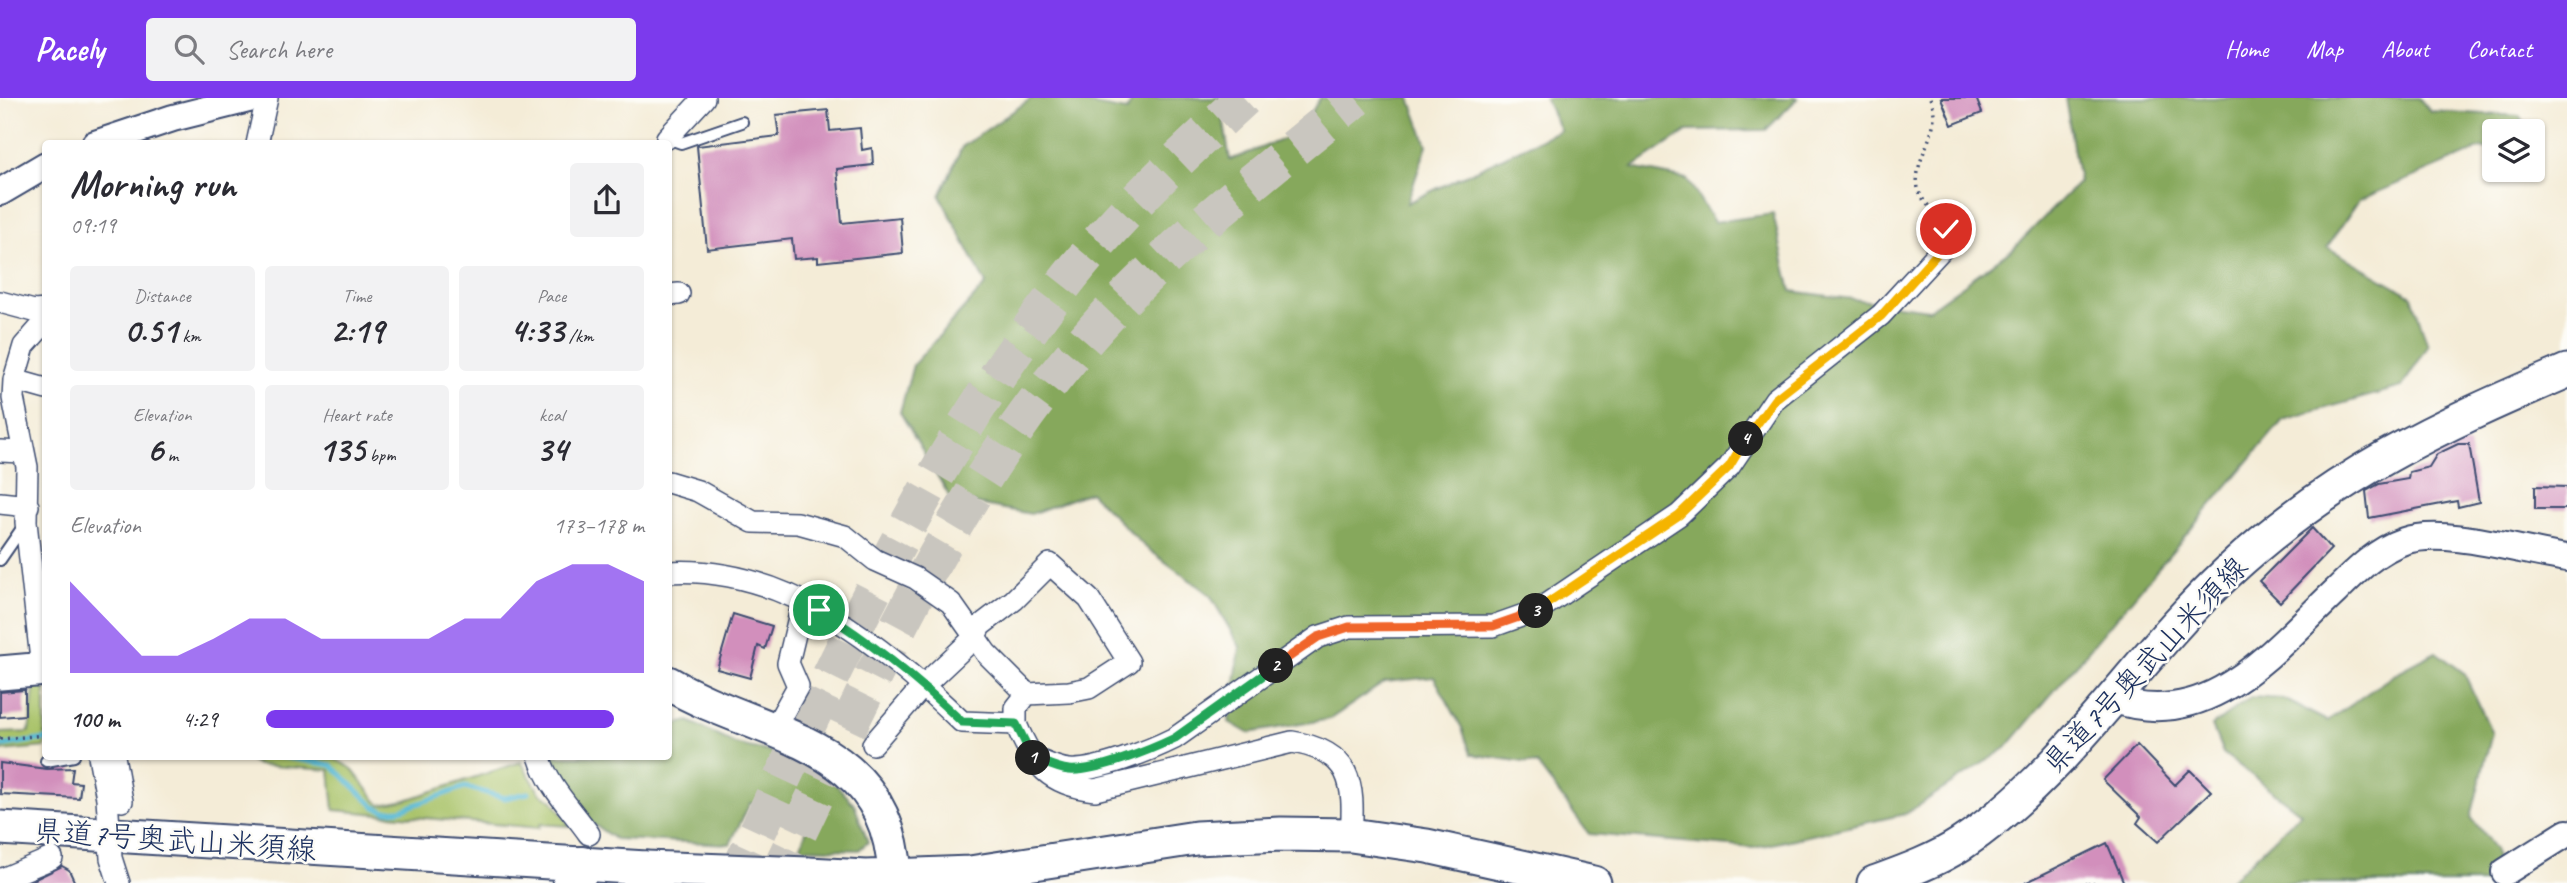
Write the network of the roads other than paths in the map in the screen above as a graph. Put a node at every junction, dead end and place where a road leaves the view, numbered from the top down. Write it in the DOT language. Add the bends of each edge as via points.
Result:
graph roads {
  1 [pos="253,98"];
  2 [pos="267,98"];
  3 [pos="704,98"];
  4 [pos="742,122"];
  5 [pos="667,138"];
  6 [pos="107,140"];
  7 [pos="258,140"];
  8 [pos="42,167"];
  9 [pos="0,192"];
  10 [pos="1952,237"];
  11 [pos="0,302"];
  12 [pos="42,320"];
  13 [pos="2567,371"];
  14 [pos="42,389"];
  15 [pos="9,390"];
  16 [pos="0,451"];
  17 [pos="32,463"];
  18 [pos="672,484"];
  19 [pos="0,503"];
  20 [pos="33,518"];
  21 [pos="2567,558"];
  22 [pos="0,560"];
  23 [pos="672,572"];
  24 [pos="803,601"];
  25 [pos="975,637"];
  26 [pos="42,642"];
  27 [pos="42,669"];
  28 [pos="0,673"];
  29 [pos="672,685"];
  30 [pos="924,685"];
  31 [pos="1027,694"];
  32 [pos="2112,699"];
  33 [pos="1016,724"];
  34 [pos="774,729"];
  35 [pos="873,744"];
  36 [pos="1033,758"];
  37 [pos="52,760"];
  38 [pos="100,760"];
  39 [pos="115,760"];
  40 [pos="540,760"];
  41 [pos="46,761"];
  42 [pos="122,801"];
  43 [pos="0,828"];
  44 [pos="2567,833"];
  45 [pos="108,834"];
  46 [pos="1351,835"];
  47 [pos="52,858"];
  48 [pos="582,866"];
  49 [pos="2505,872"];
  50 [pos="881,877"];
  51 [pos="937,879"];
  52 [pos="0,880"];
  53 [pos="119,883"];
  54 [pos="1594,883"];
  55 [pos="1874,883"];
  1 -- 6 [label="street"];
  2 -- 7 [label="street"];
  3 -- 5 [label="street"];
  4 -- 5 [label="lane" via="681,143"];
  8 -- 9 [label="street"];
  10 -- 36 [label="street" via="1881,316 1775,399 1729,467 1679,515 1538,610 1493,626 1349,627 1318,637 1157,747 1070,770"];
  11 -- 12 [label="street" via="34,311"];
  12 -- 15 [label="street" via="24,346"];
  13 -- 32 [label="main road, 県道7号奥武山米須線" via="2455,419 2320,496 2203,595"];
  14 -- 15 [label="street"];
  15 -- 17 [label="street"];
  16 -- 17 [label="street"];
  17 -- 20 [label="street"];
  18 -- 25 [label="street" via="724,504 753,522 798,523 845,536 875,560 915,578 951,603"];
  19 -- 20 [label="street"];
  20 -- 22 [label="lane"];
  20 -- 26 [label="street"];
  21 -- 32 [label="street" via="2447,537 2406,540 2375,556 2264,660 2216,693 2191,704 2149,709"];
  23 -- 24 [label="street" via="698,570 756,581"];
  24 -- 30 [label="street"];
  24 -- 34 [label="street" via="788,663 799,686"];
  25 -- 30 [label="street"];
  25 -- 31 [label="street"];
  25 -- 31 [label="street" via="980,626 1050,564 1089,599 1129,662 1089,688"];
  27 -- 28 [label="main road"];
  29 -- 34 [label="main road"];
  30 -- 33 [label="street" via="962,722"];
  30 -- 35 [label="street"];
  31 -- 33 [label="street" via="1016,708"];
  32 -- 55 [label="main road, 県道7号奥武山米須線" via="1993,821 1926,863"];
  33 -- 36 [label="street"];
  34 -- 50 [label="main road" via="829,754 861,784 888,831 894,852"];
  36 -- 46 [label="street" via="1042,771 1071,787 1095,790 1292,741 1316,746 1338,759 1350,778 1354,804"];
  37 -- 41 [label="lane"];
  38 -- 45 [label="street"];
  39 -- 42 [label="street"];
  40 -- 48 [label="street"];
  43 -- 45 [label="main road, 県道7号奥武山米須線"];
  44 -- 49 [label="street"];
  45 -- 48 [label="main road, 県道7号奥武山米須線"];
  45 -- 53 [label="street"];
  46 -- 51 [label="main road, 県道7号奥武山米須線" via="1196,838"];
  46 -- 54 [label="main road, 県道7号奥武山米須線" via="1427,846"];
  47 -- 52 [label="street"];
  48 -- 50 [label="main road, 県道7号奥武山米須線, bridge"];
  50 -- 51 [label="main road, 県道7号奥武山米須線"];
}
